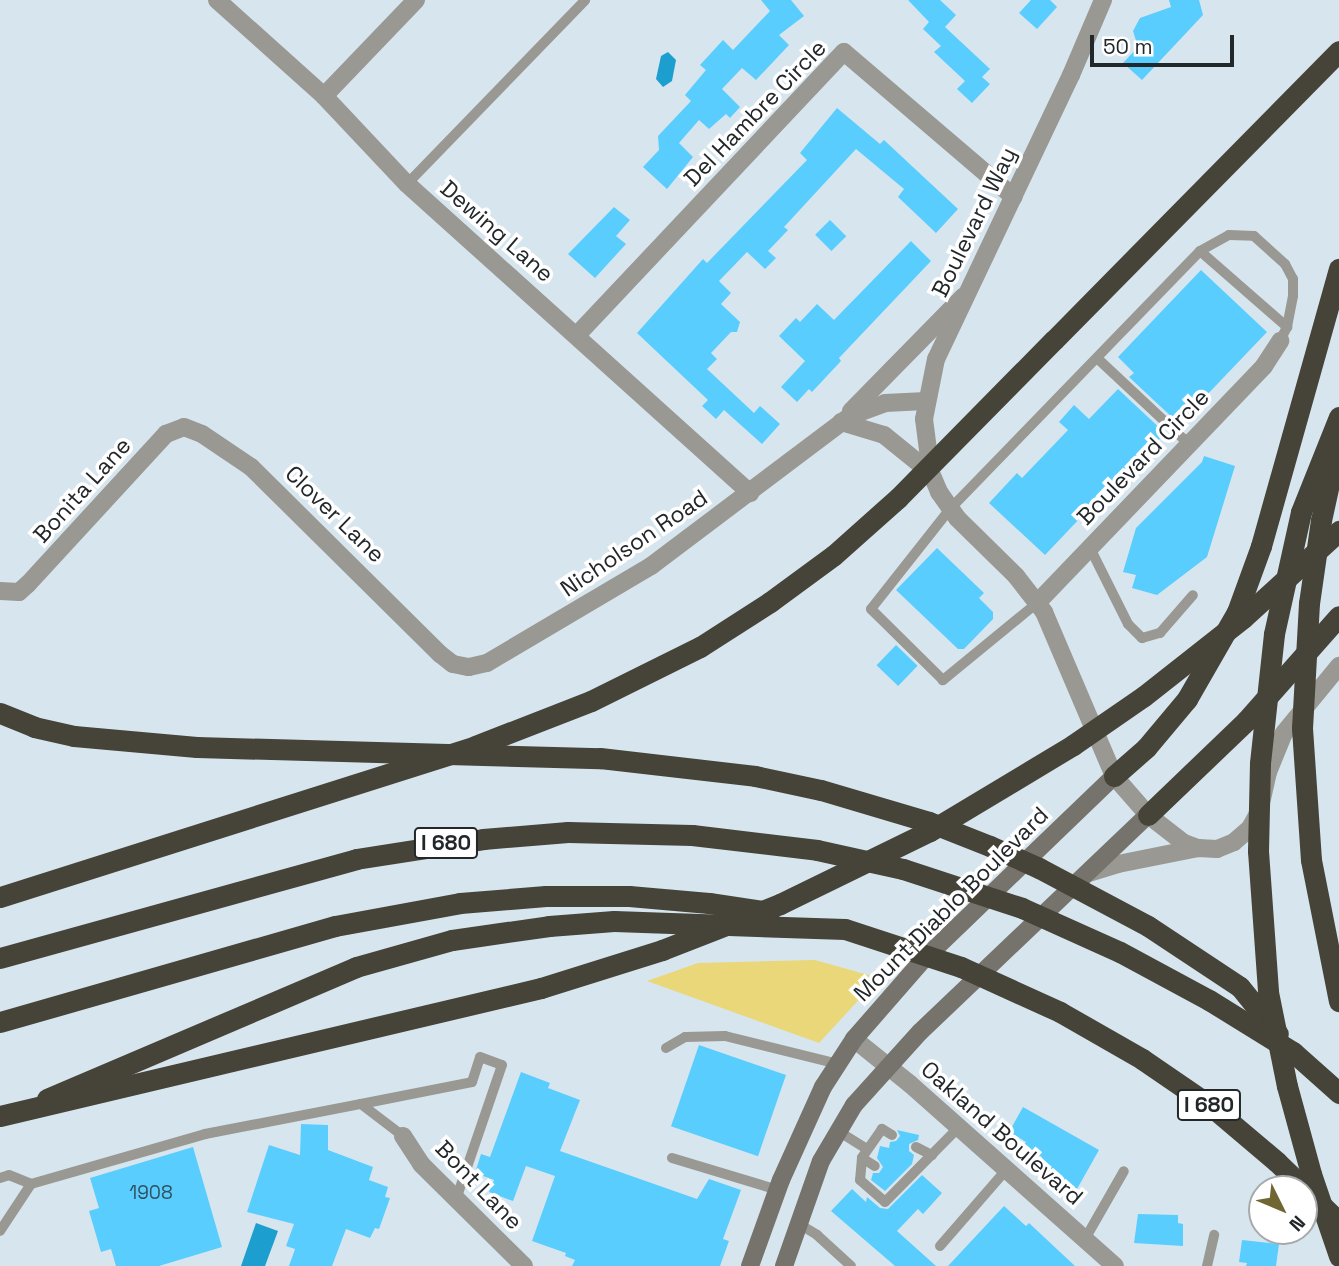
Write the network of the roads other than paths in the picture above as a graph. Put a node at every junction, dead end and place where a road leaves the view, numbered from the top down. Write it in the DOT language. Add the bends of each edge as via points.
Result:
graph roads {
  1 [pos="218,0"];
  2 [pos="416,0"];
  3 [pos="585,0"];
  4 [pos="1103,0"];
  5 [pos="1339,51"];
  6 [pos="324,96"];
  7 [pos="407,184"];
  8 [pos="1014,197"];
  9 [pos="1200,251"];
  10 [pos="1339,269"];
  11 [pos="966,294"];
  12 [pos="1284,334"];
  13 [pos="577,335"];
  14 [pos="1097,358"];
  15 [pos="926,401"];
  16 [pos="1339,417"];
  17 [pos="841,422"];
  18 [pos="184,427"];
  19 [pos="1339,441"];
  20 [pos="1189,444"];
  21 [pos="931,472"];
  22 [pos="750,493"];
  23 [pos="950,509"];
  24 [pos="1339,531"];
  25 [pos="1090,548"];
  26 [pos="0,591"];
  27 [pos="1193,595"];
  28 [pos="1037,603"];
  29 [pos="1339,616"];
  30 [pos="440,654"];
  31 [pos="1339,666"];
  32 [pos="0,713"];
  33 [pos="1114,776"];
  34 [pos="1149,816"];
  35 [pos="1198,848"];
  36 [pos="1089,873"];
  37 [pos="0,897"];
  38 [pos="845,929"];
  39 [pos="0,958"];
  40 [pos="1339,1000"];
  41 [pos="0,1021"];
  42 [pos="854,1039"];
  43 [pos="666,1048"];
  44 [pos="1293,1052"];
  45 [pos="838,1064"];
  46 [pos="887,1065"];
  47 [pos="1339,1093"];
  48 [pos="361,1104"];
  49 [pos="0,1117"];
  50 [pos="960,1127"];
  51 [pos="838,1131"];
  52 [pos="892,1135"];
  53 [pos="403,1136"];
  54 [pos="916,1147"];
  55 [pos="870,1149"];
  56 [pos="932,1155"];
  57 [pos="672,1158"];
  58 [pos="903,1164"];
  59 [pos="875,1166"];
  60 [pos="1007,1169"];
  61 [pos="1124,1171"];
  62 [pos="915,1172"];
  63 [pos="0,1178"];
  64 [pos="32,1184"];
  65 [pos="778,1190"];
  66 [pos="456,1199"];
  67 [pos="1339,1222"];
  68 [pos="799,1224"];
  69 [pos="0,1231"];
  70 [pos="1214,1235"];
  71 [pos="1085,1238"];
  72 [pos="940,1246"];
  73 [pos="1339,1256"];
  74 [pos="520,1265"];
  75 [pos="750,1266"];
  76 [pos="784,1266"];
  77 [pos="851,1266"];
  78 [pos="1115,1266"];
  79 [pos="1208,1266"];
  1 -- 6 [label="street, Dewing Lane"];
  2 -- 6 [label="street"];
  3 -- 7 [label="lane"];
  4 -- 8 [label="street, Boulevard Way"];
  5 -- 37 [label="highway, bridge" via="898,498 834,555 700,647 591,702 475,746"];
  6 -- 7 [label="street, Dewing Lane"];
  7 -- 13 [label="street, Dewing Lane"];
  8 -- 11 [label="street, Boulevard Way"];
  8 -- 13 [label="street, Del Hambre Circle" via="844,52"];
  9 -- 12 [label="lane"];
  9 -- 12 [label="lane" via="1229,234 1254,236 1285,264 1293,279"];
  9 -- 14 [label="lane"];
  10 -- 33 [label="highway" via="1258,556 1237,612 1187,699 1146,748"];
  11 -- 15 [label="street, Boulevard Way" via="936,359"];
  11 -- 17 [label="street, Nicholson Road"];
  12 -- 20 [label="street, Boulevard Circle" via="1264,366"];
  13 -- 22 [label="street, Dewing Lane"];
  14 -- 20 [label="lane"];
  14 -- 23 [label="lane"];
  15 -- 17 [label="street, Nicholson Road" via="885,403"];
  15 -- 21 [label="street, Boulevard Way" via="924,441"];
  16 -- 73 [label="highway, bridge" via="1308,490 1282,593 1267,677 1258,808 1268,992 1287,1086"];
  17 -- 21 [label="street, Boulevard Way" via="884,435"];
  17 -- 22 [label="street, Nicholson Road"];
  18 -- 26 [label="street, Bonita Lane" via="166,434 19,592"];
  18 -- 30 [label="street, Clover Lane" via="202,433 251,467"];
  19 -- 40 [label="highway, bridge" via="1312,575 1302,714 1311,859"];
  20 -- 25 [label="street, Boulevard Circle"];
  21 -- 23 [label="street, Boulevard Way"];
  22 -- 30 [label="street, Nicholson Road" via="651,566 487,663 453,664"];
  23 -- 28 [label="street, Boulevard Way"];
  23 -- 28 [label="lane" via="870,610 943,680"];
  24 -- 49 [label="highway, bridge" via="1243,618 1073,746 930,831 793,898 662,950 551,985"];
  25 -- 27 [label="lane" via="1136,635 1150,638 1160,633"];
  25 -- 28 [label="street, Boulevard Circle"];
  28 -- 33 [label="street, Boulevard Way"];
  29 -- 34 [label="highway" via="1246,722"];
  31 -- 35 [label="street" via="1284,733 1250,828 1217,849"];
  32 -- 44 [label="highway, bridge" via="74,736 197,747 600,758 755,776 821,790 929,822 990,846 1148,926 1240,987"];
  33 -- 34 [label="street, Boulevard Way"];
  33 -- 42 [label="main road, Mount Diablo Boulevard" via="922,961"];
  34 -- 35 [label="street, Boulevard Way" via="1168,834"];
  34 -- 36 [label="main road"];
  35 -- 36 [label="street"];
  36 -- 46 [label="main road"];
  38 -- 41 [label="highway, I 680" via="761,911 670,899 586,895 501,899 335,926"];
  38 -- 49 [label="highway" via="625,920 452,940 356,967"];
  38 -- 67 [label="highway, I 680, bridge" via="961,967 1060,1012 1142,1059 1212,1107"];
  39 -- 44 [label="highway, I 680, bridge" via="343,862 483,839 568,832 692,835 817,849 903,869 1022,908 1120,952"];
  42 -- 45 [label="main road, Mount Diablo Boulevard"];
  42 -- 46 [label="street, Oakland Boulevard"];
  43 -- 45 [label="lane" via="685,1037 725,1037"];
  44 -- 47 [label="highway, I 680"];
  45 -- 65 [label="main road, Mount Diablo Boulevard" via="823,1087"];
  46 -- 50 [label="street, Oakland Boulevard"];
  46 -- 51 [label="main road"];
  48 -- 53 [label="lane"];
  48 -- 64 [label="lane" via="205,1134"];
  48 -- 66 [label="lane" via="472,1082 480,1057 502,1065"];
  50 -- 56 [label="lane"];
  50 -- 60 [label="street, Oakland Boulevard"];
  51 -- 55 [label="lane"];
  51 -- 68 [label="main road" via="821,1161"];
  52 -- 55 [label="lane" via="882,1129"];
  53 -- 66 [label="street, Bont Lane" via="421,1164"];
  54 -- 56 [label="lane"];
  55 -- 59 [label="lane"];
  55 -- 62 [label="lane" via="860,1180 885,1202 897,1182"];
  56 -- 62 [label="lane"];
  57 -- 65 [label="lane"];
  58 -- 62 [label="lane"];
  60 -- 71 [label="street, Oakland Boulevard"];
  60 -- 72 [label="lane"];
  61 -- 71 [label="lane"];
  63 -- 64 [label="lane" via="9,1175"];
  64 -- 69 [label="lane"];
  65 -- 75 [label="main road, Mount Diablo Boulevard"];
  66 -- 74 [label="street, Bont Lane"];
  68 -- 76 [label="main road"];
  68 -- 77 [label="lane"];
  70 -- 79 [label="lane"];
  71 -- 78 [label="street, Oakland Boulevard"];
}
